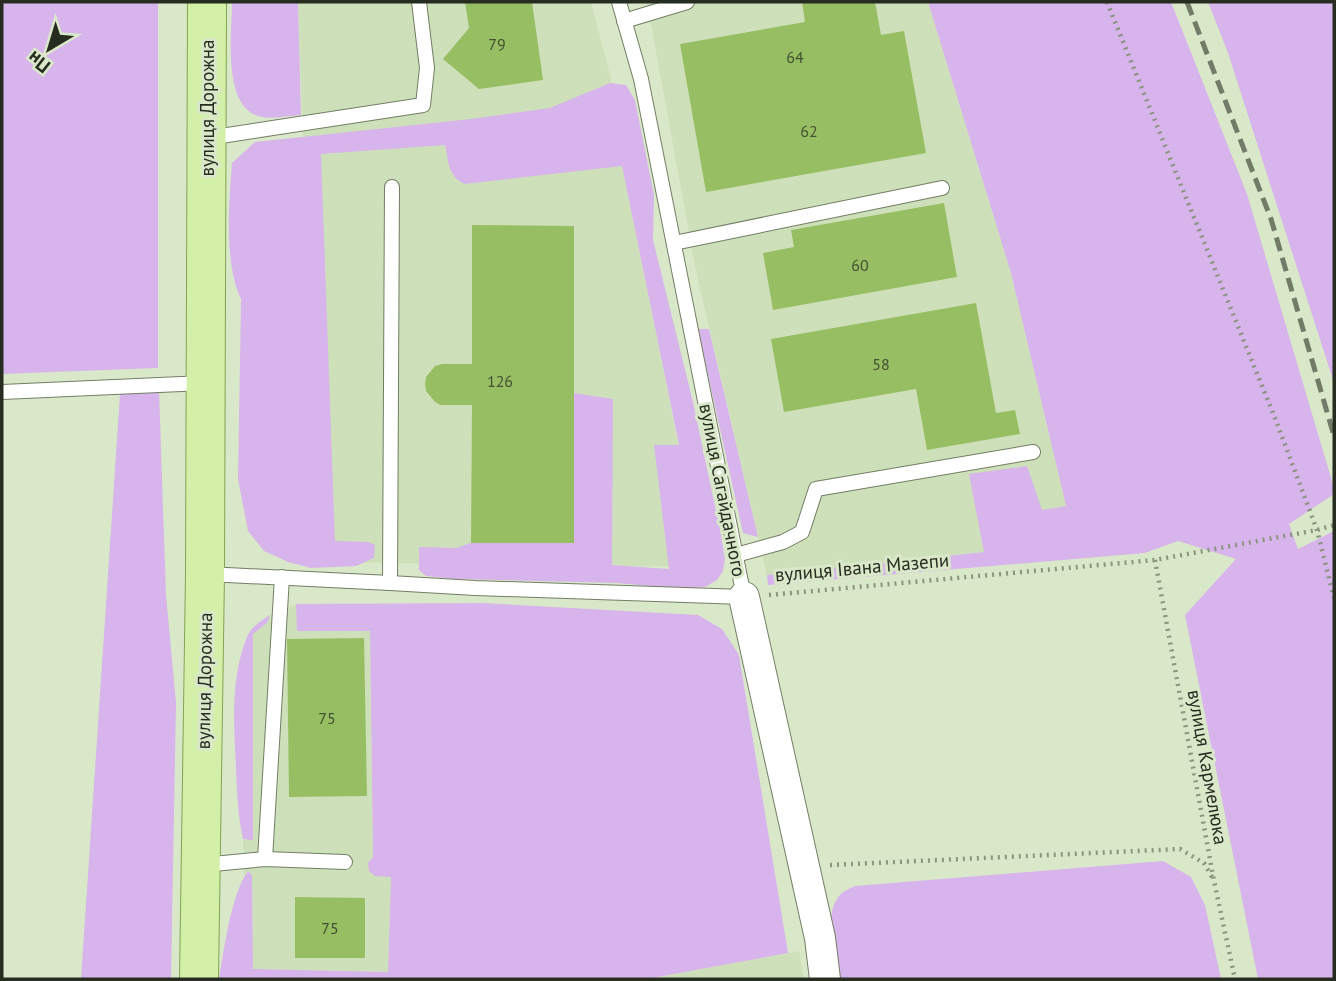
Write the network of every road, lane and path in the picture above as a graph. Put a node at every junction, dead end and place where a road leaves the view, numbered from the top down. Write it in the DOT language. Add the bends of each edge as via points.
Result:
graph roads {
  1 [pos="207,2"];
  2 [pos="419,2"];
  3 [pos="619,2"];
  4 [pos="687,2"];
  5 [pos="1107,2"];
  6 [pos="624,22"];
  7 [pos="207,138"];
  8 [pos="392,187"];
  9 [pos="942,188"];
  10 [pos="674,243"];
  11 [pos="205,382"];
  12 [pos="2,392"];
  13 [pos="1033,452"];
  14 [pos="1334,525"];
  15 [pos="1317,530"];
  16 [pos="736,555"];
  17 [pos="1155,560"];
  18 [pos="205,574"];
  19 [pos="282,577"];
  20 [pos="390,583"];
  21 [pos="744,597"];
  22 [pos="1334,597"];
  23 [pos="265,859"];
  24 [pos="345,862"];
  25 [pos="201,865"];
  26 [pos="804,866"];
  27 [pos="1214,881"];
  28 [pos="199,979"];
  29 [pos="825,979"];
  30 [pos="1235,979"];
  1 -- 7 [label="main road, вулиця Дорожна"];
  2 -- 7 [label="lane" via="427,68 424,105"];
  3 -- 6 [label="lane, вулиця Сагайдачного"];
  4 -- 6 [label="lane"];
  5 -- 15 [label="path"];
  6 -- 10 [label="lane, вулиця Сагайдачного" via="641,79"];
  7 -- 11 [label="main road, вулиця Дорожна"];
  8 -- 20 [label="lane"];
  9 -- 10 [label="lane"];
  10 -- 16 [label="lane, вулиця Сагайдачного"];
  11 -- 12 [label="lane"];
  11 -- 18 [label="main road, вулиця Дорожна"];
  13 -- 16 [label="lane" via="816,489 802,532"];
  14 -- 15 [label="path, вулиця Івана Мазепи"];
  15 -- 17 [label="path, вулиця Івана Мазепи"];
  15 -- 22 [label="path"];
  16 -- 21 [label="lane, вулиця Сагайдачного"];
  17 -- 21 [label="path, вулиця Івана Мазепи"];
  17 -- 27 [label="path, вулиця Кармелюка"];
  18 -- 19 [label="lane"];
  18 -- 25 [label="main road, вулиця Дорожна"];
  19 -- 20 [label="lane"];
  19 -- 23 [label="lane"];
  20 -- 21 [label="lane"];
  21 -- 26 [label="street, вулиця Сагайдачного"];
  23 -- 24 [label="lane"];
  23 -- 25 [label="lane"];
  25 -- 28 [label="main road, вулиця Дорожна"];
  26 -- 27 [label="path" via="1180,849 1203,863"];
  26 -- 29 [label="street, вулиця Сагайдачного"];
  27 -- 30 [label="path, вулиця Кармелюка"];
}
